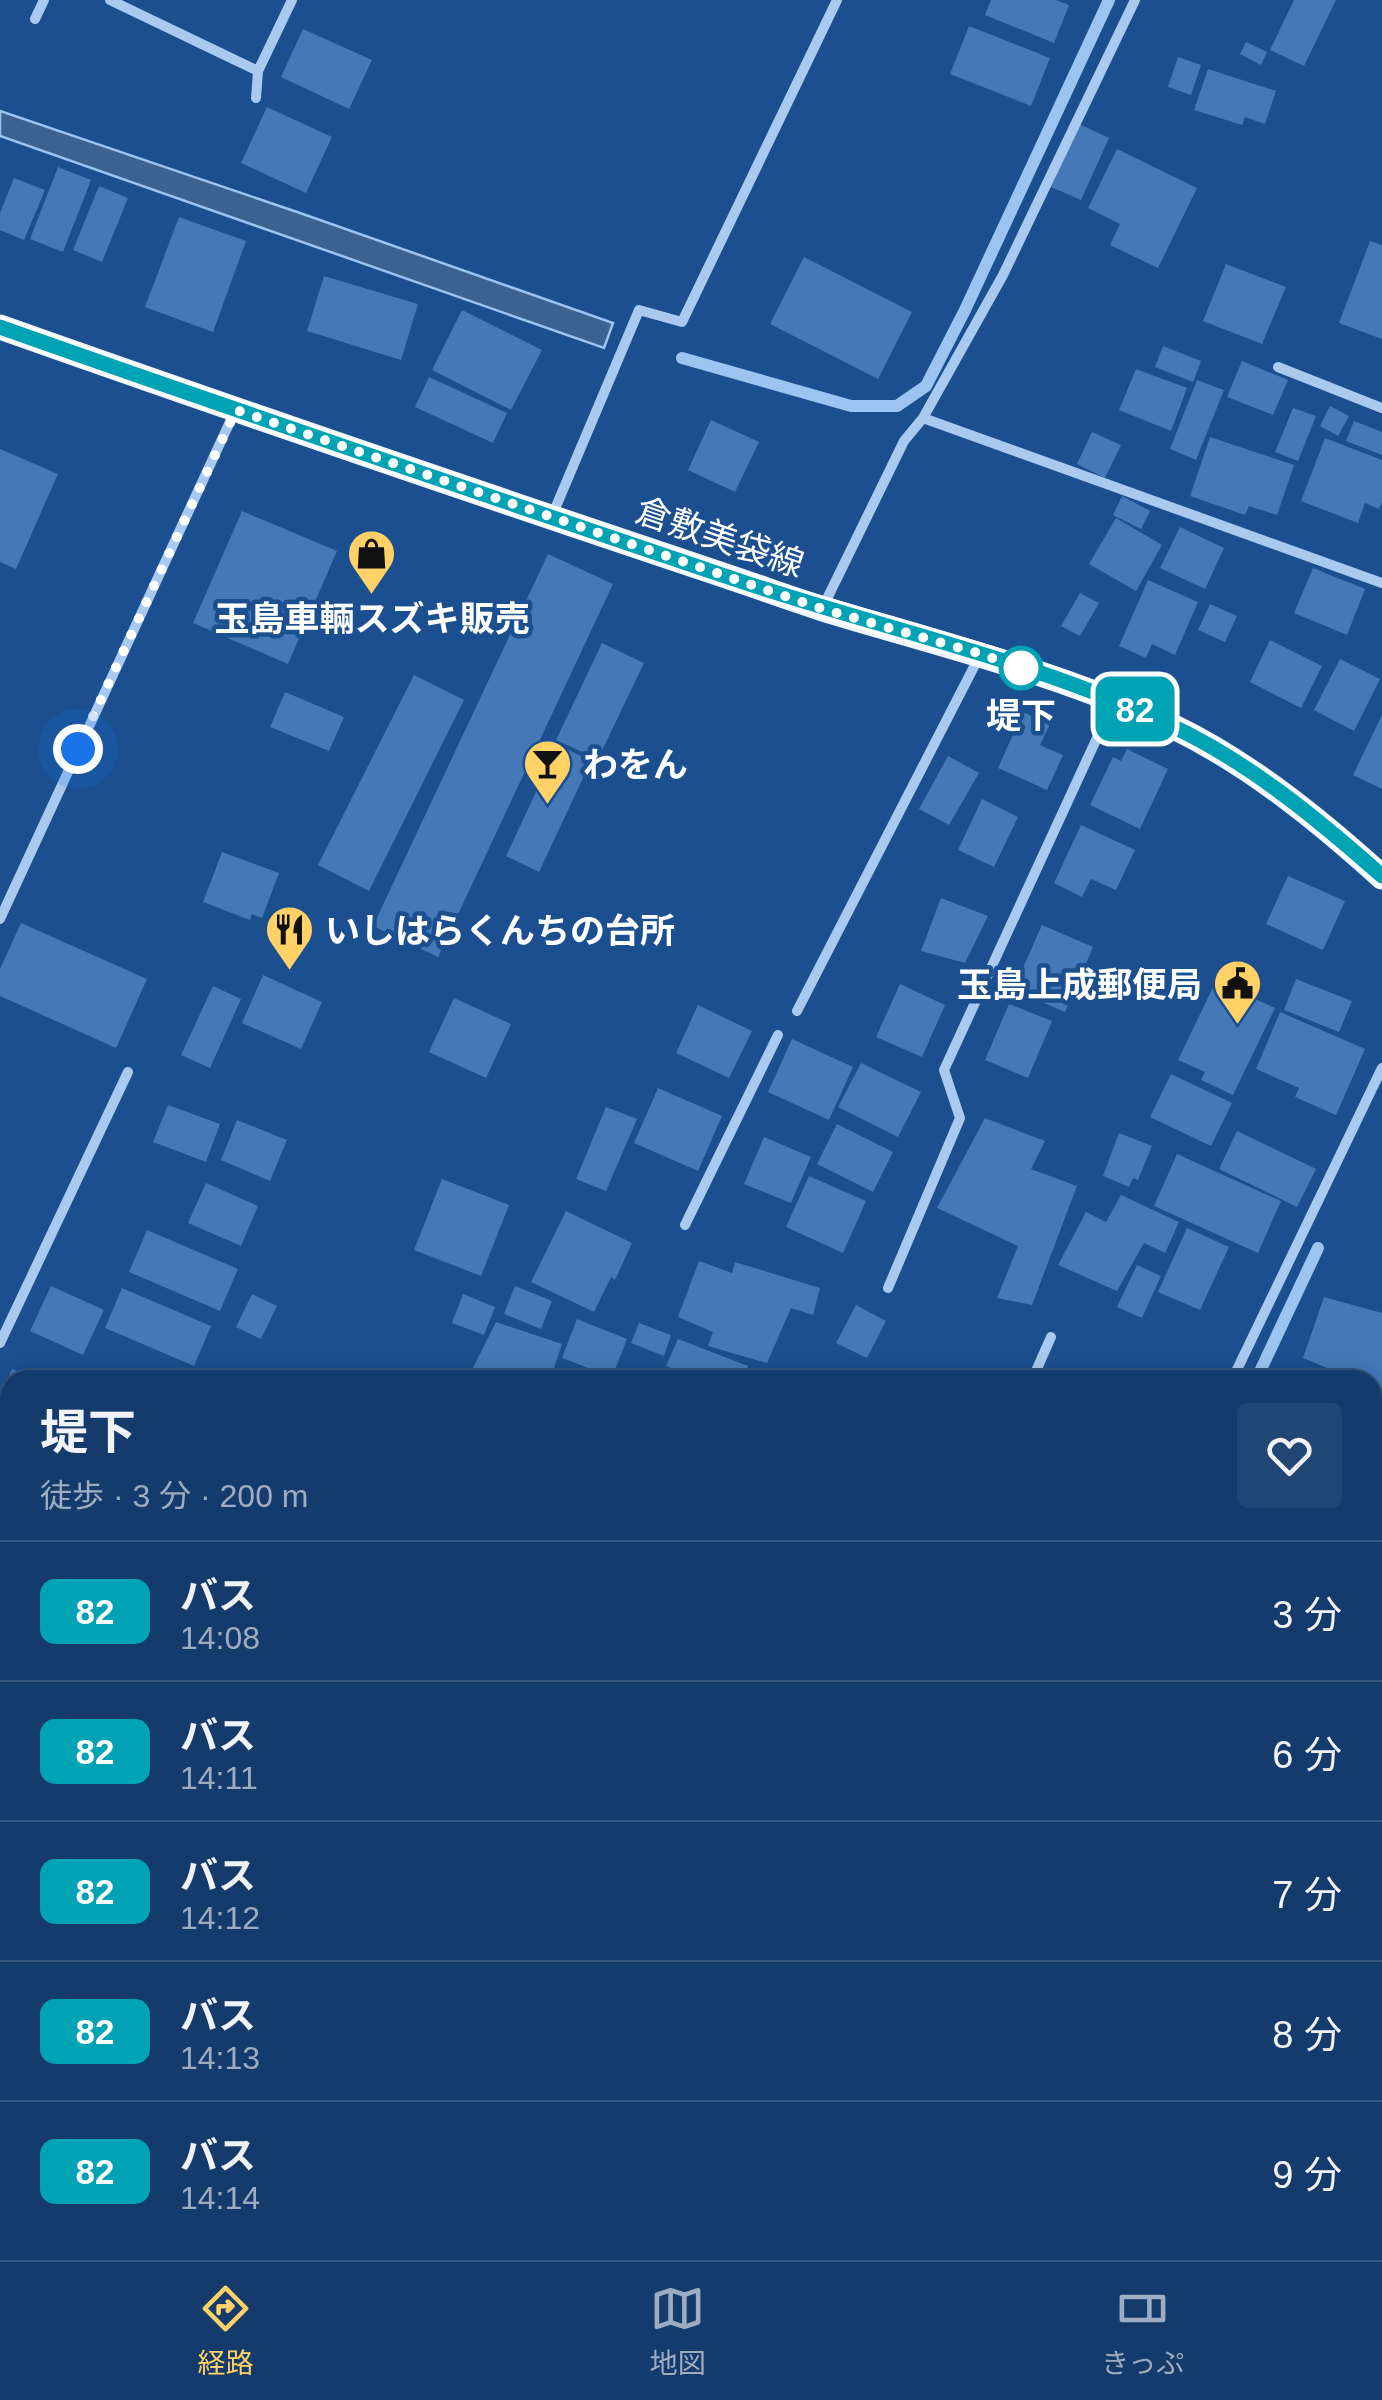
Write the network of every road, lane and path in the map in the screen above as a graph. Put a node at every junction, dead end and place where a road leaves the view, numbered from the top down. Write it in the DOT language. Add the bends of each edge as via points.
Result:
graph roads {
  1 [pos="44,0"];
  2 [pos="110,0"];
  3 [pos="292,0"];
  4 [pos="837,0"];
  5 [pos="1135,0"];
  6 [pos="35,19"];
  7 [pos="258,70"];
  8 [pos="256,98"];
  9 [pos="0,327"];
  10 [pos="1278,367"];
  11 [pos="1382,408"];
  12 [pos="236,410"];
  13 [pos="923,418"];
  14 [pos="551,517"];
  15 [pos="1382,583"];
  16 [pos="823,609"];
  17 [pos="981,654"];
  18 [pos="1114,700"];
  19 [pos="1382,876"];
  20 [pos="0,919"];
  21 [pos="797,1011"];
  22 [pos="778,1035"];
  23 [pos="1382,1068"];
  24 [pos="128,1072"];
  25 [pos="685,1225"];
  26 [pos="888,1288"];
  27 [pos="1051,1337"];
  28 [pos="0,1343"];
  29 [pos="1036,1370"];
  30 [pos="1237,1370"];
  1 -- 6 [label="street"];
  2 -- 7 [label="street"];
  3 -- 7 [label="street"];
  4 -- 14 [label="street" via="682,322 639,310"];
  5 -- 13 [label="street" via="1002,275"];
  7 -- 8 [label="street"];
  9 -- 12 [label="main road, 倉敷美袋線"];
  10 -- 11 [label="street"];
  12 -- 14 [label="main road, 倉敷美袋線"];
  12 -- 20 [label="street"];
  13 -- 15 [label="street"];
  13 -- 16 [label="street" via="904,440"];
  14 -- 16 [label="main road, 倉敷美袋線"];
  16 -- 17 [label="main road, 倉敷美袋線"];
  17 -- 18 [label="main road, 倉敷美袋線"];
  17 -- 21 [label="street"];
  18 -- 19 [label="main road, 倉敷美袋線" via="1178,728 1246,770"];
  18 -- 26 [label="street" via="944,1070 960,1118"];
  22 -- 25 [label="street"];
  23 -- 30 [label="street"];
  24 -- 28 [label="street"];
  27 -- 29 [label="street"];
}
